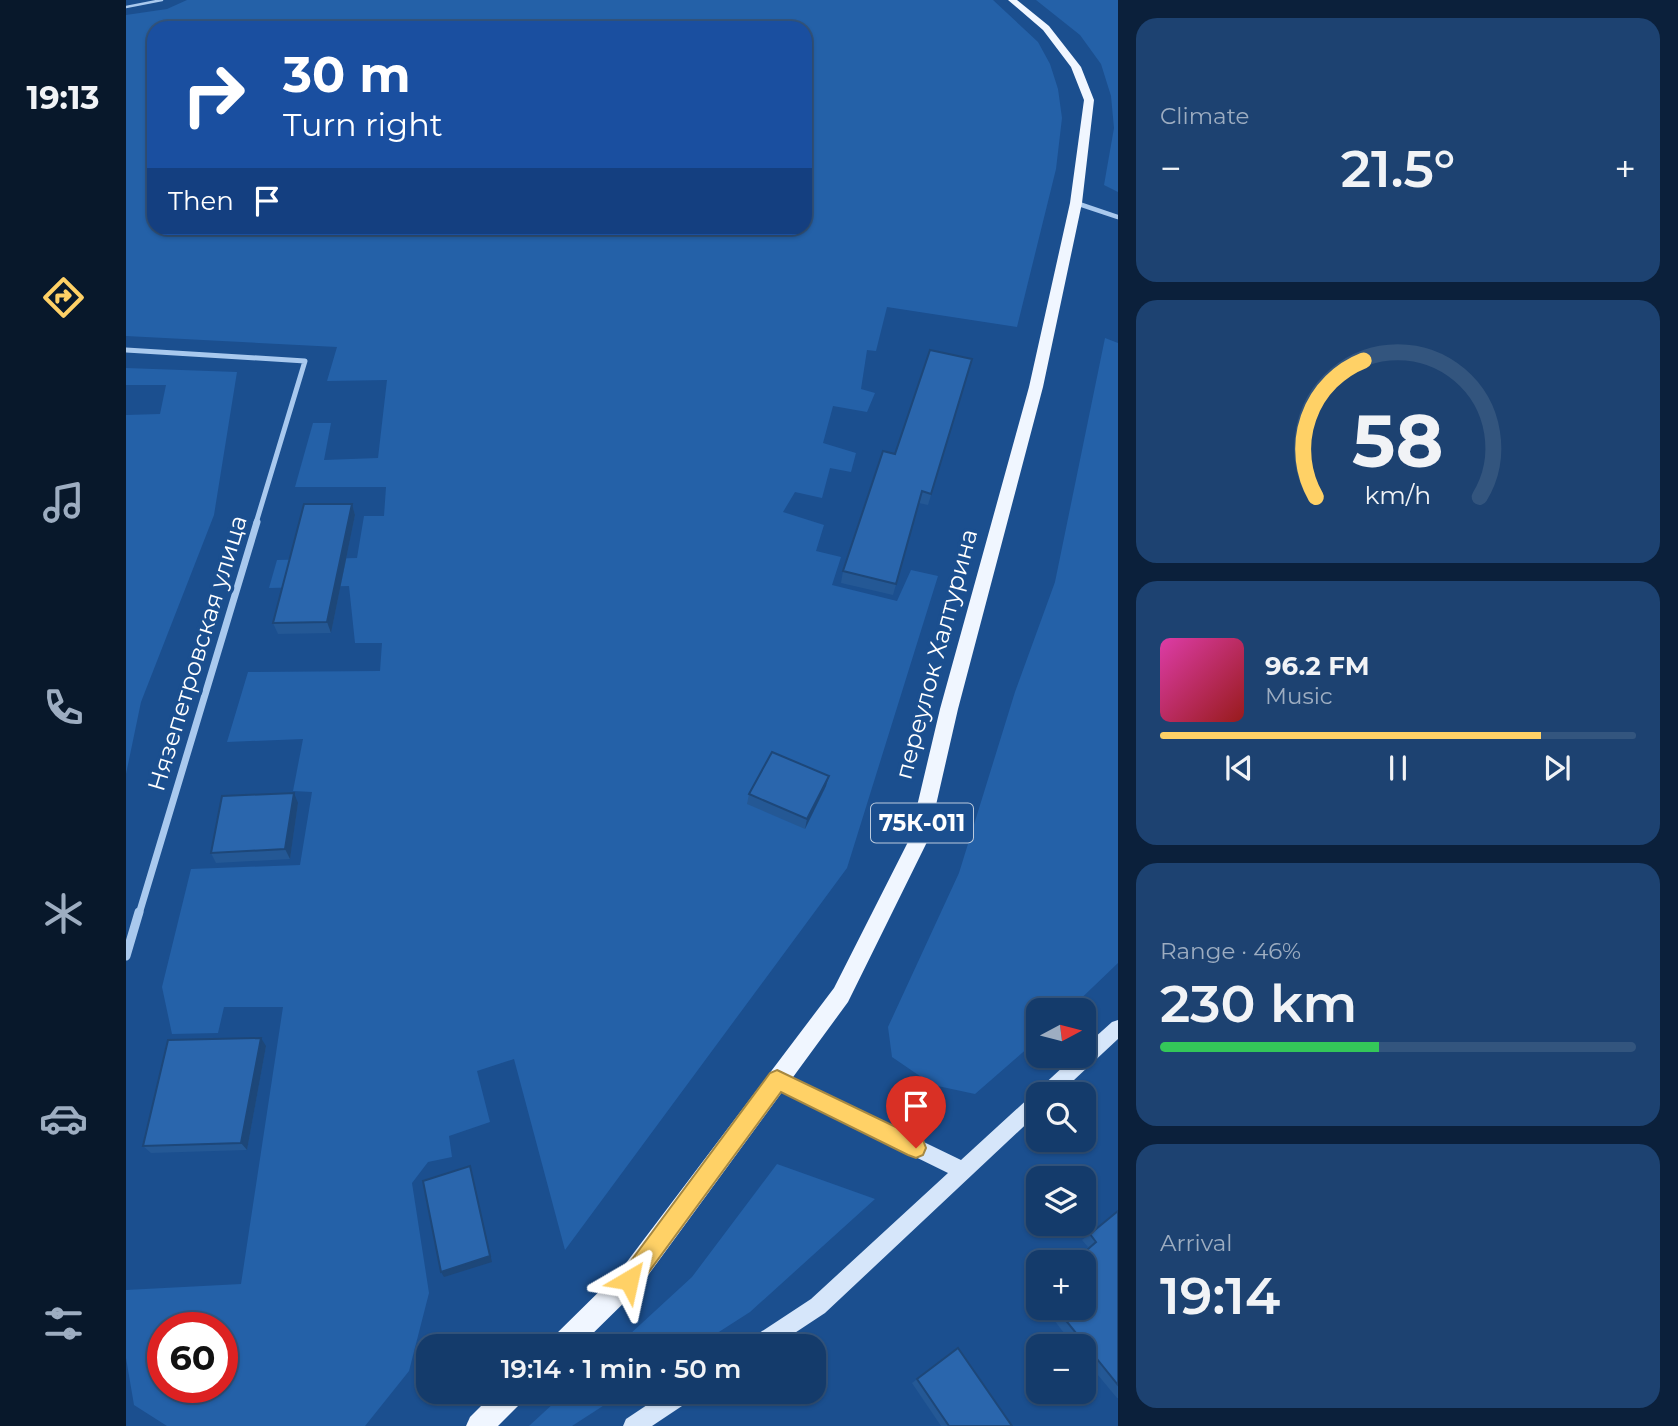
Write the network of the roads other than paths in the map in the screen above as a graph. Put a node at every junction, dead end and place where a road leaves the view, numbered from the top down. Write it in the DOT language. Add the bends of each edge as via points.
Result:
graph roads {
  1 [pos="162,0"];
  2 [pos="1012,0"];
  3 [pos="126,8"];
  4 [pos="1076,203"];
  5 [pos="1118,217"];
  6 [pos="126,350"];
  7 [pos="126,956"];
  8 [pos="1118,1028"];
  9 [pos="777,1080"];
  10 [pos="1059,1082"];
  11 [pos="1026,1112"];
  12 [pos="962,1170"];
  13 [pos="574,1334"];
  14 [pos="775,1334"];
  15 [pos="502,1404"];
  16 [pos="667,1404"];
  17 [pos="479,1426"];
  18 [pos="633,1426"];
  1 -- 3 [label="lane"];
  2 -- 4 [label="main road, 75К-011" via="1046,28 1076,67 1089,100"];
  4 -- 5 [label="street"];
  4 -- 9 [label="main road, переулок Халтурина / 75К-011" via="1036,387 918,840 841,995"];
  6 -- 7 [label="street, Нязепетровская улица" via="305,360"];
  8 -- 10 [label="street"];
  9 -- 12 [label="street"];
  9 -- 13 [label="main road, переулок Халтурина / 75К-011" via="629,1280"];
  11 -- 12 [label="street"];
  12 -- 14 [label="street" via="818,1306"];
  15 -- 17 [label="main road"];
  16 -- 18 [label="street"];
}
